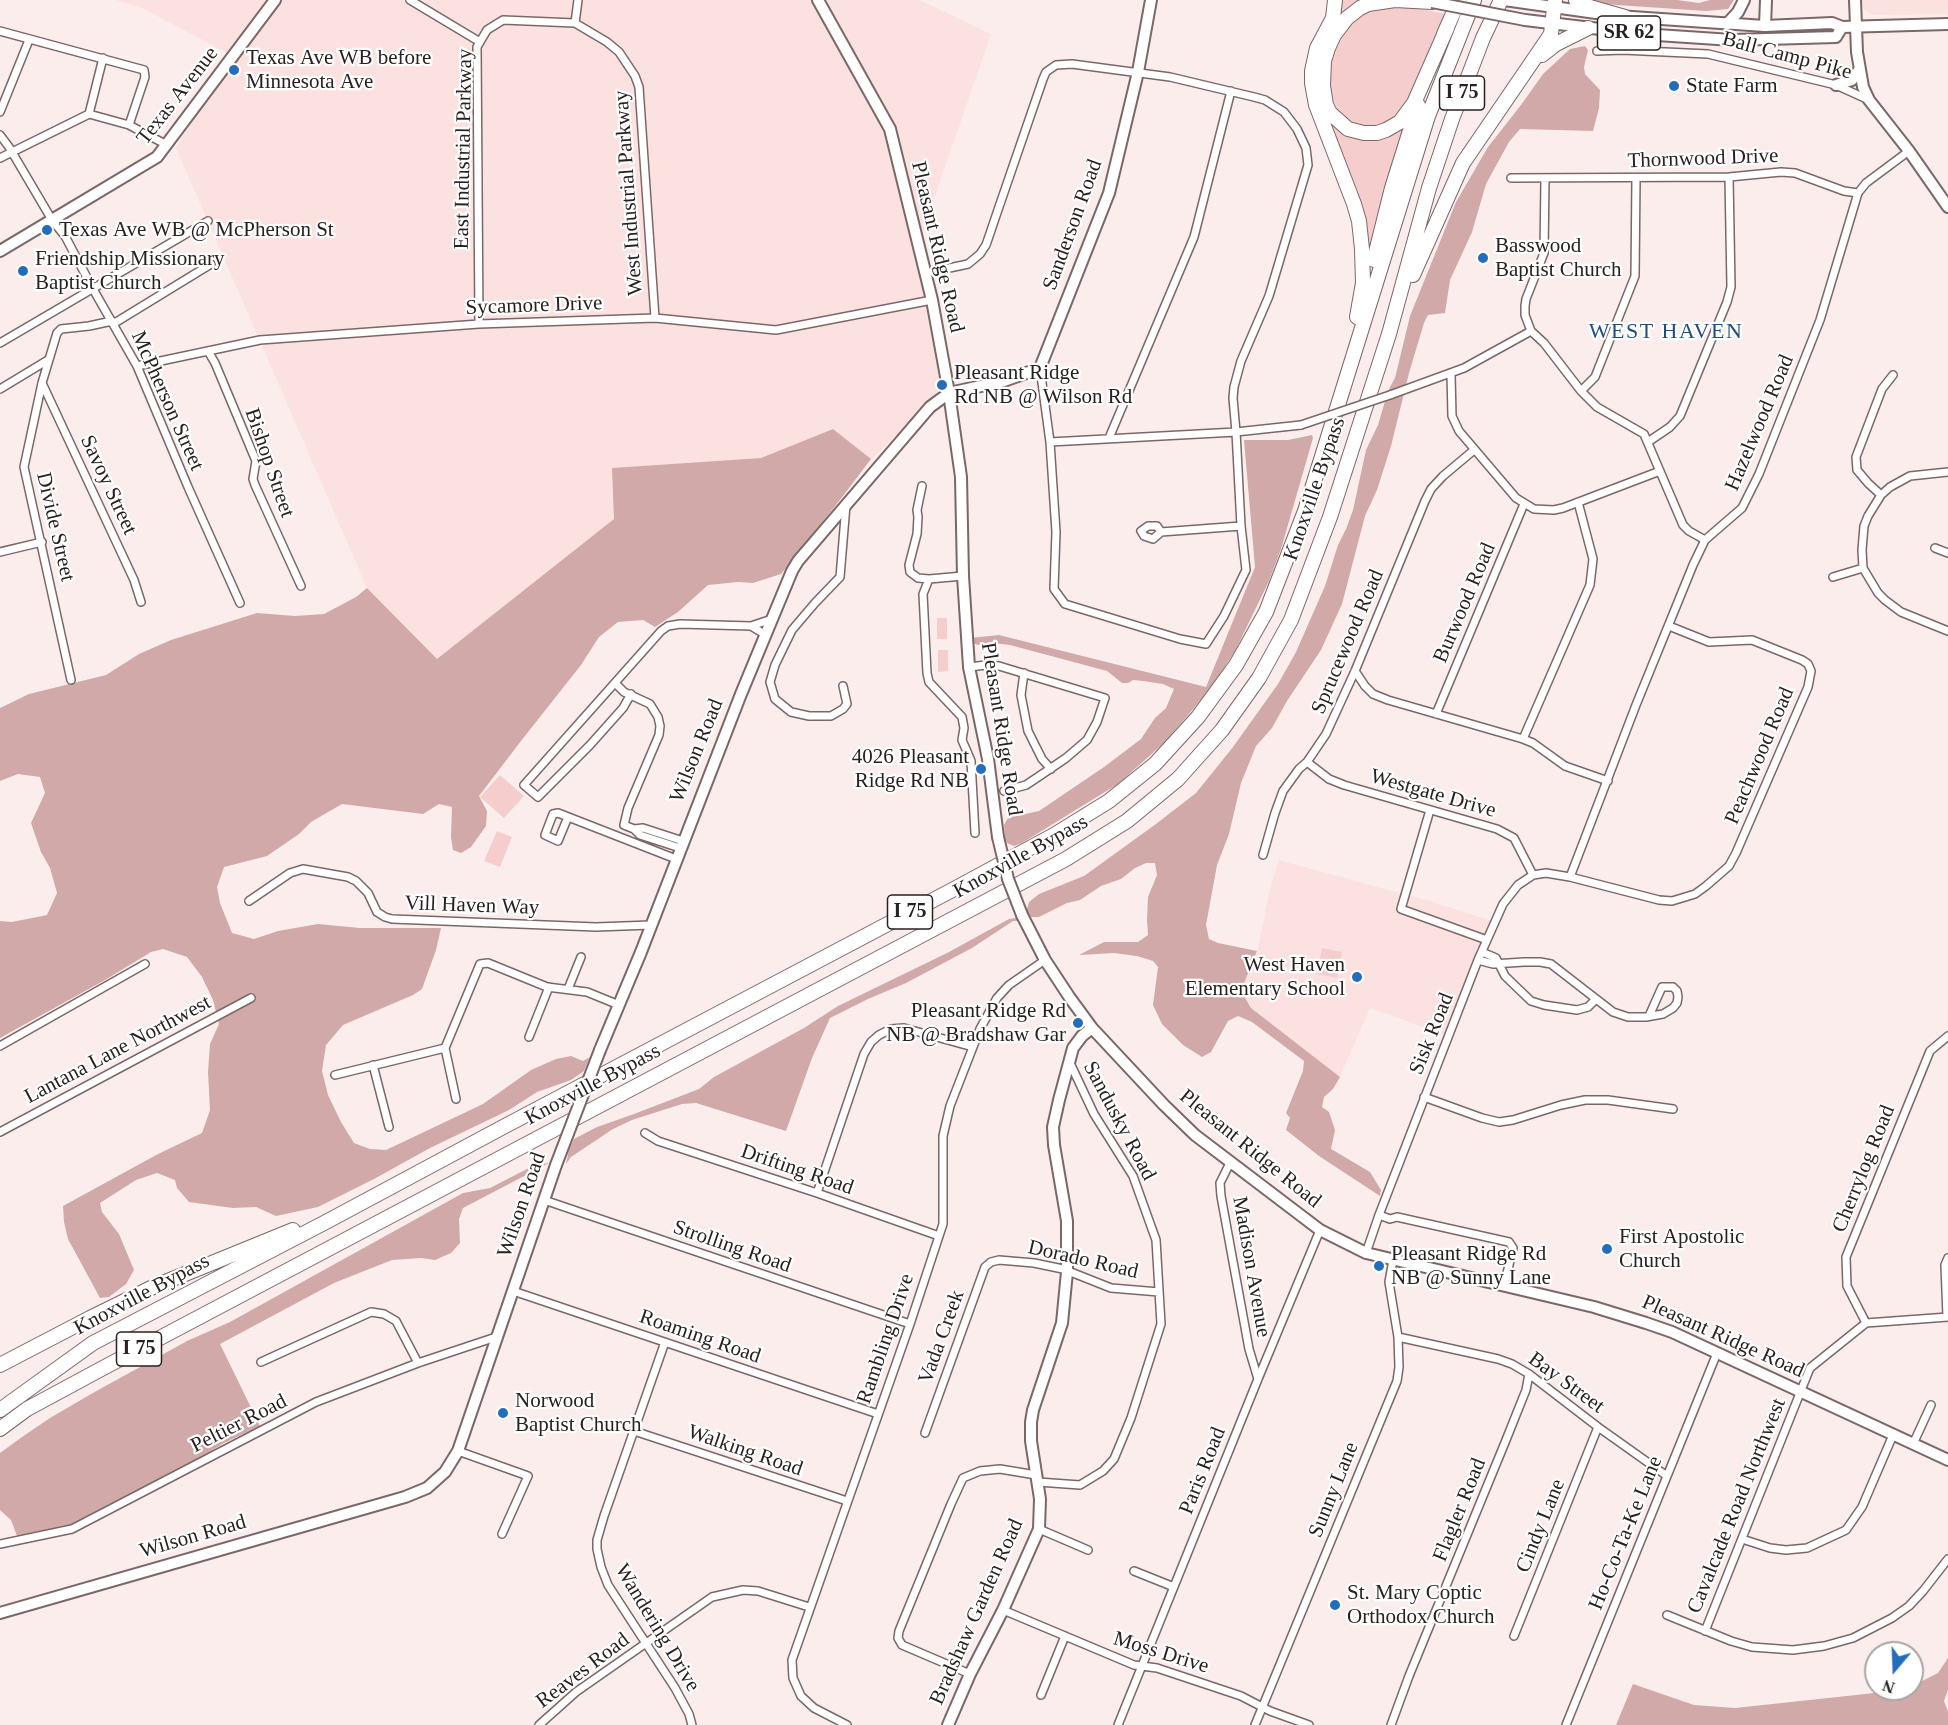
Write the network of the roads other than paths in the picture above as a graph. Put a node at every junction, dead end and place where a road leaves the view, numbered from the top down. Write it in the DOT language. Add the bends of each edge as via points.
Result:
graph roads {
  1 [pos="275,0"];
  2 [pos="410,0"];
  3 [pos="578,0"];
  4 [pos="818,0"];
  5 [pos="1151,0"];
  6 [pos="1335,0"];
  7 [pos="1459,0"];
  8 [pos="1474,0"];
  9 [pos="1503,0"];
  10 [pos="1576,0"];
  11 [pos="1744,0"];
  12 [pos="1766,0"];
  13 [pos="1855,0"];
  14 [pos="1428,1"];
  15 [pos="1554,4"];
  16 [pos="1625,17"];
  17 [pos="575,22"];
  18 [pos="1552,24"];
  19 [pos="1727,24"];
  20 [pos="1948,24"];
  21 [pos="1765,26"];
  22 [pos="1842,27"];
  23 [pos="1857,27"];
  24 [pos="1446,28"];
  25 [pos="1588,28"];
  26 [pos="0,31"];
  27 [pos="29,40"];
  28 [pos="1732,40"];
  29 [pos="480,42"];
  30 [pos="1597,51"];
  31 [pos="103,58"];
  32 [pos="1859,69"];
  33 [pos="1526,71"];
  34 [pos="1138,72"];
  35 [pos="1836,85"];
  36 [pos="1231,91"];
  37 [pos="1869,100"];
  38 [pos="0,112"];
  39 [pos="89,114"];
  40 [pos="129,125"];
  41 [pos="0,135"];
  42 [pos="167,146"];
  43 [pos="12,151"];
  44 [pos="1909,151"];
  45 [pos="0,158"];
  46 [pos="1729,177"];
  47 [pos="1511,178"];
  48 [pos="1636,178"];
  49 [pos="1545,179"];
  50 [pos="1858,193"];
  51 [pos="1948,207"];
  52 [pos="52,220"];
  53 [pos="208,221"];
  54 [pos="0,251"];
  55 [pos="210,264"];
  56 [pos="926,273"];
  57 [pos="93,289"];
  58 [pos="932,300"];
  59 [pos="1359,313"];
  60 [pos="655,318"];
  61 [pos="113,323"];
  62 [pos="479,324"];
  63 [pos="1531,332"];
  64 [pos="1389,334"];
  65 [pos="0,343"];
  66 [pos="208,351"];
  67 [pos="48,360"];
  68 [pos="137,366"];
  69 [pos="1040,369"];
  70 [pos="1450,374"];
  71 [pos="1893,375"];
  72 [pos="1346,379"];
  73 [pos="42,383"];
  74 [pos="0,389"];
  75 [pos="1581,391"];
  76 [pos="949,393"];
  77 [pos="1236,432"];
  78 [pos="1109,438"];
  79 [pos="1050,442"];
  80 [pos="1648,442"];
  81 [pos="1474,450"];
  82 [pos="1660,471"];
  83 [pos="1948,472"];
  84 [pos="922,486"];
  85 [pos="1881,495"];
  86 [pos="1578,502"];
  87 [pos="846,503"];
  88 [pos="1524,504"];
  89 [pos="1241,526"];
  90 [pos="1161,532"];
  91 [pos="1705,540"];
  92 [pos="42,542"];
  93 [pos="1935,548"];
  94 [pos="0,552"];
  95 [pos="1948,553"];
  96 [pos="1863,568"];
  97 [pos="963,576"];
  98 [pos="1833,578"];
  99 [pos="928,579"];
  100 [pos="301,586"];
  101 [pos="141,602"];
  102 [pos="240,603"];
  103 [pos="772,619"];
  104 [pos="751,626"];
  105 [pos="1669,626"];
  106 [pos="1948,631"];
  107 [pos="766,635"];
  108 [pos="969,667"];
  109 [pos="1355,671"];
  110 [pos="1024,674"];
  111 [pos="71,680"];
  112 [pos="615,683"];
  113 [pos="843,686"];
  114 [pos="631,694"];
  115 [pos="1436,714"];
  116 [pos="1523,739"];
  117 [pos="988,759"];
  118 [pos="971,761"];
  119 [pos="1307,762"];
  120 [pos="1051,769"];
  121 [pos="1608,781"];
  122 [pos="1004,791"];
  123 [pos="1430,810"];
  124 [pos="568,817"];
  125 [pos="975,833"];
  126 [pos="681,844"];
  127 [pos="1263,855"];
  128 [pos="675,859"];
  129 [pos="1533,874"];
  130 [pos="1570,877"];
  131 [pos="249,901"];
  132 [pos="651,926"];
  133 [pos="1487,940"];
  134 [pos="1482,952"];
  135 [pos="581,957"];
  136 [pos="1046,960"];
  137 [pos="1478,960"];
  138 [pos="1498,962"];
  139 [pos="145,964"];
  140 [pos="549,987"];
  141 [pos="568,988"];
  142 [pos="251,998"];
  143 [pos="1596,999"];
  144 [pos="619,1005"];
  145 [pos="1649,1016"];
  146 [pos="1092,1028"];
  147 [pos="1948,1036"];
  148 [pos="529,1037"];
  149 [pos="0,1046"];
  150 [pos="973,1047"];
  151 [pos="445,1048"];
  152 [pos="1069,1061"];
  153 [pos="373,1065"];
  154 [pos="335,1075"];
  155 [pos="1425,1097"];
  156 [pos="456,1099"];
  157 [pos="1673,1109"];
  158 [pos="389,1127"];
  159 [pos="0,1132"];
  160 [pos="645,1133"];
  161 [pos="1230,1163"];
  162 [pos="817,1193"];
  163 [pos="544,1200"];
  164 [pos="1378,1215"];
  165 [pos="324,1223"];
  166 [pos="1320,1230"];
  167 [pos="939,1236"];
  168 [pos="1366,1253"];
  169 [pos="1948,1258"];
  170 [pos="999,1260"];
  171 [pos="1393,1260"];
  172 [pos="1067,1272"];
  173 [pos="1504,1286"];
  174 [pos="513,1291"];
  175 [pos="1159,1292"];
  176 [pos="1947,1317"];
  177 [pos="1866,1323"];
  178 [pos="910,1324"];
  179 [pos="496,1337"];
  180 [pos="1398,1337"];
  181 [pos="665,1342"];
  182 [pos="1717,1353"];
  183 [pos="261,1362"];
  184 [pos="418,1363"];
  185 [pos="0,1365"];
  186 [pos="1529,1374"];
  187 [pos="1258,1379"];
  188 [pos="1800,1392"];
  189 [pos="1931,1405"];
  190 [pos="0,1410"];
  191 [pos="878,1414"];
  192 [pos="1598,1427"];
  193 [pos="0,1429"];
  194 [pos="634,1431"];
  195 [pos="925,1433"];
  196 [pos="1893,1435"];
  197 [pos="1913,1444"];
  198 [pos="458,1451"];
  199 [pos="1948,1460"];
  200 [pos="1667,1476"];
  201 [pos="1037,1479"];
  202 [pos="847,1501"];
  203 [pos="1039,1529"];
  204 [pos="502,1534"];
  205 [pos="1742,1539"];
  206 [pos="0,1544"];
  207 [pos="1088,1550"];
  208 [pos="1948,1559"];
  209 [pos="1134,1571"];
  210 [pos="1174,1587"];
  211 [pos="809,1607"];
  212 [pos="1003,1610"];
  213 [pos="0,1614"];
  214 [pos="1667,1615"];
  215 [pos="1705,1631"];
  216 [pos="1065,1636"];
  217 [pos="1514,1636"];
  218 [pos="647,1644"];
  219 [pos="1142,1665"];
  220 [pos="970,1674"];
  221 [pos="1041,1695"];
  222 [pos="1263,1707"];
  223 [pos="833,1722"];
  224 [pos="539,1725"];
  225 [pos="692,1725"];
  226 [pos="847,1725"];
  227 [pos="948,1725"];
  228 [pos="1118,1725"];
  229 [pos="1255,1725"];
  230 [pos="1309,1725"];
  231 [pos="1391,1725"];
  232 [pos="1566,1725"];
  1 -- 42 [label="street, Texas Avenue"];
  2 -- 29 [label="street"];
  3 -- 17 [label="street"];
  4 -- 56 [label="street, Pleasant Ridge Road" via="890,129"];
  5 -- 34 [label="street, Sanderson Road"];
  6 -- 59 [label="highway" via="1333,18 1315,55 1312,83 1316,105 1359,221 1363,283"];
  7 -- 24 [label="highway"];
  8 -- 72 [label="highway, Knoxville Bypass / I 75" via="1425,127"];
  9 -- 15 [label="street, SR 62"];
  9 -- 64 [label="highway, Knoxville Bypass / I 75" via="1483,38 1452,119"];
  10 -- 16 [label="highway"];
  11 -- 19 [label="street"];
  12 -- 21 [label="street"];
  13 -- 23 [label="street"];
  14 -- 18 [label="street, SR 62, bridge"];
  14 -- 24 [label="highway" via="1368,4 1347,18 1334,35 1324,61 1323,86 1330,113 1355,132 1377,133 1400,122 1414,103"];
  15 -- 16 [label="street, SR 62"];
  15 -- 18 [label="highway"];
  16 -- 19 [label="street, SR 62"];
  17 -- 29 [label="street, East Industrial Parkway" via="503,20 487,30"];
  17 -- 60 [label="street, West Industrial Parkway" via="619,52 639,87"];
  18 -- 25 [label="street, SR 62"];
  18 -- 33 [label="highway" via="1551,34"];
  19 -- 21 [label="street, SR 62"];
  20 -- 23 [label="street, SR 62"];
  21 -- 22 [label="street, SR 62" via="1832,23"];
  21 -- 28 [label="street" via="1754,35"];
  22 -- 23 [label="street, SR 62"];
  22 -- 28 [label="street" via="1836,37"];
  23 -- 32 [label="street"];
  24 -- 59 [label="highway" via="1392,188"];
  25 -- 28 [label="street, SR 62"];
  25 -- 33 [label="highway" via="1556,44"];
  26 -- 27 [label="street"];
  27 -- 31 [label="street"];
  27 -- 38 [label="street"];
  29 -- 62 [label="street, East Industrial Parkway"];
  30 -- 35 [label="street, Ball Camp Pike" via="1697,53"];
  31 -- 39 [label="street"];
  31 -- 40 [label="street" via="144,70"];
  32 -- 35 [label="street" via="1852,80"];
  32 -- 37 [label="street"];
  33 -- 64 [label="highway" via="1463,163"];
  34 -- 36 [label="street"];
  34 -- 56 [label="street" via="1063,64 1046,72 986,245 968,264"];
  34 -- 69 [label="street, Sanderson Road" via="1109,193"];
  35 -- 37 [label="street, Ball Camp Pike"];
  36 -- 77 [label="street" via="1265,100 1284,112 1306,148 1308,165 1269,296 1236,375"];
  36 -- 78 [label="street" via="1194,237"];
  37 -- 44 [label="street, Ball Camp Pike"];
  39 -- 40 [label="street"];
  39 -- 43 [label="street"];
  40 -- 42 [label="street"];
  41 -- 43 [label="street, McPherson Street"];
  42 -- 52 [label="street, Texas Avenue" via="148,164"];
  43 -- 45 [label="street"];
  43 -- 52 [label="street, McPherson Street"];
  44 -- 50 [label="street"];
  44 -- 51 [label="street, Ball Camp Pike"];
  46 -- 48 [label="street, Thornwood Drive"];
  46 -- 50 [label="street, Thornwood Drive" via="1795,172"];
  46 -- 80 [label="street" via="1731,287 1727,302 1680,416"];
  47 -- 49 [label="street, Thornwood Drive"];
  48 -- 49 [label="street, Thornwood Drive"];
  48 -- 75 [label="street" via="1635,276 1595,377"];
  49 -- 63 [label="street" via="1544,253 1525,306"];
  50 -- 91 [label="street, Hazelwood Road" via="1820,320 1759,474 1742,508"];
  52 -- 54 [label="street, Texas Avenue"];
  52 -- 57 [label="street, McPherson Street"];
  53 -- 57 [label="street"];
  55 -- 61 [label="street"];
  56 -- 58 [label="street, Pleasant Ridge Road"];
  57 -- 61 [label="street, McPherson Street"];
  57 -- 65 [label="street"];
  58 -- 60 [label="street, Sycamore Drive" via="776,330"];
  58 -- 76 [label="street, Pleasant Ridge Road"];
  59 -- 72 [label="highway"];
  60 -- 62 [label="street, Sycamore Drive"];
  61 -- 67 [label="street, Divide Street" via="61,328"];
  61 -- 68 [label="street, McPherson Street"];
  62 -- 66 [label="street, Sycamore Drive" via="260,340"];
  63 -- 70 [label="street"];
  63 -- 75 [label="street"];
  64 -- 193 [label="highway, Knoxville Bypass / I 75" via="1330,517 1291,620 1259,678 1222,730 1178,779 1127,821 1056,865 75,1383"];
  66 -- 68 [label="street, Sycamore Drive"];
  66 -- 100 [label="street, Bishop Street" via="256,461 255,485"];
  67 -- 73 [label="street, Divide Street"];
  67 -- 74 [label="street"];
  68 -- 102 [label="street, McPherson Street"];
  69 -- 76 [label="street"];
  69 -- 79 [label="street"];
  70 -- 77 [label="street, bridge" via="1301,425"];
  70 -- 81 [label="street" via="1454,422"];
  71 -- 85 [label="street" via="1882,389 1856,457 1857,470"];
  72 -- 165 [label="highway, Knoxville Bypass / I 75" via="1305,511 1266,612 1236,665 1198,717 1155,764 1109,801 1035,846"];
  73 -- 92 [label="street, Divide Street" via="24,466"];
  73 -- 101 [label="street, Savoy Street"];
  75 -- 80 [label="street" via="1597,407 1644,434"];
  76 -- 87 [label="street, Wilson Road" via="930,407"];
  76 -- 97 [label="street, Pleasant Ridge Road" via="961,477"];
  77 -- 78 [label="street"];
  77 -- 89 [label="street"];
  78 -- 79 [label="street"];
  79 -- 89 [label="street" via="1056,532 1054,589 1065,604 1206,644 1246,570"];
  80 -- 82 [label="street"];
  81 -- 88 [label="street"];
  81 -- 109 [label="street, Sprucewood Road" via="1431,489"];
  82 -- 86 [label="street"];
  82 -- 91 [label="street" via="1683,525"];
  83 -- 85 [label="street" via="1910,476"];
  84 -- 99 [label="street" via="909,565 910,572 918,578"];
  85 -- 96 [label="street" via="1864,526"];
  86 -- 88 [label="street" via="1554,510"];
  86 -- 116 [label="street" via="1593,559 1590,585"];
  87 -- 103 [label="street, Wilson Road" via="798,561"];
  87 -- 113 [label="street" via="840,577 792,630 770,682 775,699 803,716 837,714 847,704"];
  88 -- 115 [label="street, Burwood Road"];
  89 -- 90 [label="street"];
  91 -- 105 [label="street, Hazelwood Road"];
  92 -- 94 [label="street"];
  92 -- 111 [label="street, Divide Street"];
  93 -- 95 [label="street"];
  96 -- 98 [label="street"];
  96 -- 106 [label="street" via="1878,593 1893,607"];
  97 -- 99 [label="street"];
  97 -- 108 [label="street, Pleasant Ridge Road"];
  99 -- 118 [label="street" via="923,594 929,682 962,717 962,740"];
  103 -- 104 [label="street"];
  103 -- 107 [label="street, Wilson Road"];
  104 -- 107 [label="street"];
  104 -- 112 [label="street" via="668,626"];
  105 -- 121 [label="street, Hazelwood Road"];
  105 -- 130 [label="street, Peachwood Road" via="1709,642 1752,640 1802,660 1811,671 1808,687 1736,853 1718,877 1695,894 1672,901 1646,898"];
  107 -- 126 [label="street, Wilson Road"];
  108 -- 110 [label="street" via="999,666"];
  108 -- 117 [label="street, Pleasant Ridge Road"];
  109 -- 115 [label="street" via="1373,694"];
  109 -- 119 [label="street, Sprucewood Road" via="1326,734"];
  110 -- 120 [label="street" via="1022,695 1028,731"];
  110 -- 120 [label="street" via="1106,698 1087,741"];
  112 -- 114 [label="street"];
  112 -- 114 [label="street" via="524,785 538,797 590,745"];
  114 -- 126 [label="street" via="654,708 660,726 624,825 643,828"];
  115 -- 116 [label="street"];
  116 -- 121 [label="street" via="1565,766"];
  117 -- 118 [label="street"];
  117 -- 136 [label="street, Pleasant Ridge Road, bridge" via="1008,879"];
  118 -- 125 [label="street"];
  119 -- 123 [label="street, Westgate Drive" via="1344,785"];
  119 -- 127 [label="street, Sprucewood Road" via="1283,791"];
  120 -- 122 [label="street"];
  121 -- 130 [label="street, Hazelwood Road"];
  123 -- 129 [label="street, Westgate Drive" via="1497,829 1514,838"];
  123 -- 133 [label="street" via="1401,909"];
  124 -- 128 [label="street"];
  126 -- 128 [label="street, Wilson Road"];
  128 -- 132 [label="street, Wilson Road"];
  129 -- 130 [label="street"];
  129 -- 133 [label="street, Sisk Road" via="1503,904"];
  131 -- 132 [label="street, Vill Haven Way" via="290,873 303,869 356,881 368,893 377,912 392,919"];
  132 -- 144 [label="street, Wilson Road"];
  133 -- 134 [label="street, Sisk Road"];
  134 -- 137 [label="street, Sisk Road"];
  134 -- 138 [label="street"];
  135 -- 141 [label="street"];
  136 -- 146 [label="street, Pleasant Ridge Road"];
  136 -- 150 [label="street, Rambling Drive" via="997,998"];
  137 -- 138 [label="street"];
  137 -- 155 [label="street, Sisk Road"];
  138 -- 143 [label="street" via="1551,964"];
  138 -- 143 [label="street" via="1504,976 1531,1000 1544,1005 1577,1010"];
  139 -- 149 [label="street"];
  140 -- 141 [label="street"];
  140 -- 148 [label="street"];
  140 -- 151 [label="street" via="488,963 480,964"];
  141 -- 144 [label="street"];
  142 -- 159 [label="street, Lantana Lane Northwest"];
  143 -- 145 [label="street" via="1628,1017"];
  144 -- 163 [label="street, Wilson Road, bridge"];
  145 -- 145 [label="street" via="1673,1008 1678,997 1673,987 1662,987"];
  146 -- 152 [label="street, Bradshaw Garden Road" via="1073,1048"];
  146 -- 161 [label="street, Pleasant Ridge Road" via="1164,1106"];
  147 -- 177 [label="street, Cherrylog Road" via="1930,1051 1846,1257 1847,1286"];
  150 -- 162 [label="street" via="904,1029 891,1029 871,1042"];
  150 -- 167 [label="street, Rambling Drive" via="945,1124 943,1224"];
  151 -- 153 [label="street"];
  151 -- 156 [label="street"];
  152 -- 172 [label="street, Bradshaw Garden Road" via="1053,1127 1067,1221"];
  152 -- 175 [label="street, Sandusky Road" via="1094,1114 1133,1176 1156,1240"];
  153 -- 154 [label="street"];
  153 -- 158 [label="street"];
  155 -- 157 [label="street" via="1499,1122 1585,1100"];
  155 -- 164 [label="street, Sisk Road"];
  160 -- 162 [label="street, Drifting Road" via="658,1141"];
  161 -- 166 [label="street, Pleasant Ridge Road"];
  161 -- 187 [label="street, Madison Avenue" via="1220,1183 1221,1196"];
  162 -- 167 [label="street, Drifting Road"];
  163 -- 174 [label="street, Wilson Road"];
  163 -- 178 [label="street, Strolling Road"];
  164 -- 168 [label="street, Sisk Road"];
  164 -- 173 [label="street" via="1509,1242 1513,1248"];
  165 -- 185 [label="highway" via="298,1228 153,1287"];
  165 -- 190 [label="highway, Knoxville Bypass / I 75" via="93,1343"];
  166 -- 168 [label="street, Pleasant Ridge Road"];
  166 -- 187 [label="street, Paris Road"];
  167 -- 178 [label="street, Rambling Drive"];
  168 -- 171 [label="street, Pleasant Ridge Road"];
  169 -- 176 [label="street"];
  170 -- 172 [label="street, Dorado Road" via="1034,1263"];
  170 -- 195 [label="street, Vada Creek" via="985,1268"];
  171 -- 173 [label="street, Pleasant Ridge Road"];
  171 -- 180 [label="street, Sunny Lane" via="1389,1282"];
  172 -- 175 [label="street, Dorado Road" via="1111,1288"];
  172 -- 201 [label="street, Bradshaw Garden Road" via="1062,1323 1031,1422"];
  173 -- 182 [label="street, Pleasant Ridge Road" via="1629,1317"];
  174 -- 179 [label="street, Wilson Road"];
  174 -- 181 [label="street, Roaming Road"];
  175 -- 201 [label="street, Sandusky Road" via="1161,1324 1114,1459 1080,1485"];
  176 -- 177 [label="street"];
  177 -- 188 [label="street, Cavalcade Road Northwest" via="1810,1368"];
  178 -- 191 [label="street, Rambling Drive"];
  179 -- 184 [label="street, Peltier Road"];
  179 -- 198 [label="street, Wilson Road"];
  180 -- 186 [label="street, Bay Street" via="1498,1359"];
  180 -- 222 [label="street, Sunny Lane" via="1396,1381"];
  181 -- 191 [label="street, Roaming Road"];
  181 -- 194 [label="street, Wandering Drive"];
  182 -- 188 [label="street, Pleasant Ridge Road"];
  182 -- 200 [label="street, Ho-Co-Ta-Ke Lane"];
  183 -- 184 [label="street" via="371,1312 396,1321"];
  184 -- 206 [label="street, Peltier Road" via="316,1402 72,1529"];
  186 -- 192 [label="street, Bay Street"];
  186 -- 231 [label="street, Flagler Road" via="1526,1390"];
  187 -- 210 [label="street, Paris Road"];
  188 -- 196 [label="street, Pleasant Ridge Road"];
  188 -- 205 [label="street, Cavalcade Road Northwest"];
  189 -- 197 [label="street"];
  191 -- 202 [label="street, Rambling Drive"];
  192 -- 200 [label="street, Bay Street"];
  192 -- 217 [label="street, Cindy Lane"];
  194 -- 202 [label="street, Walking Road"];
  194 -- 218 [label="street, Wandering Drive" via="602,1522 597,1549 608,1585"];
  196 -- 197 [label="street, Pleasant Ridge Road"];
  196 -- 205 [label="street" via="1862,1507 1846,1530 1807,1548 1786,1550"];
  197 -- 199 [label="street, Pleasant Ridge Road"];
  198 -- 204 [label="street" via="528,1476"];
  198 -- 213 [label="street, Wilson Road" via="445,1472 427,1488 405,1497"];
  200 -- 232 [label="street, Ho-Co-Ta-Ke Lane"];
  201 -- 203 [label="street, Bradshaw Garden Road"];
  201 -- 220 [label="street, Sandusky Road" via="1000,1469 963,1478 899,1631 899,1642 908,1648"];
  202 -- 211 [label="street, Rambling Drive"];
  203 -- 207 [label="street"];
  203 -- 212 [label="street, Bradshaw Garden Road"];
  205 -- 215 [label="street, Cavalcade Road Northwest"];
  208 -- 215 [label="street" via="1909,1606 1879,1626 1840,1643 1774,1650"];
  209 -- 210 [label="street"];
  210 -- 219 [label="street, Paris Road"];
  211 -- 218 [label="street, Reaves Road" via="758,1591 728,1592 712,1597"];
  211 -- 223 [label="street, Rambling Drive" via="792,1660 793,1678 807,1703"];
  212 -- 216 [label="street, Moss Drive"];
  212 -- 220 [label="street, Bradshaw Garden Road"];
  214 -- 215 [label="street"];
  216 -- 219 [label="street, Moss Drive"];
  216 -- 221 [label="street"];
  218 -- 224 [label="street, Reaves Road" via="576,1692"];
  218 -- 225 [label="street, Wandering Drive" via="683,1701"];
  219 -- 222 [label="street, Moss Drive" via="1241,1696"];
  219 -- 228 [label="street, Paris Road"];
  220 -- 227 [label="street, Bradshaw Garden Road"];
  222 -- 229 [label="street, Sunny Lane"];
  222 -- 230 [label="street, Moss Drive"];
  223 -- 226 [label="street, Rambling Drive"];
}
